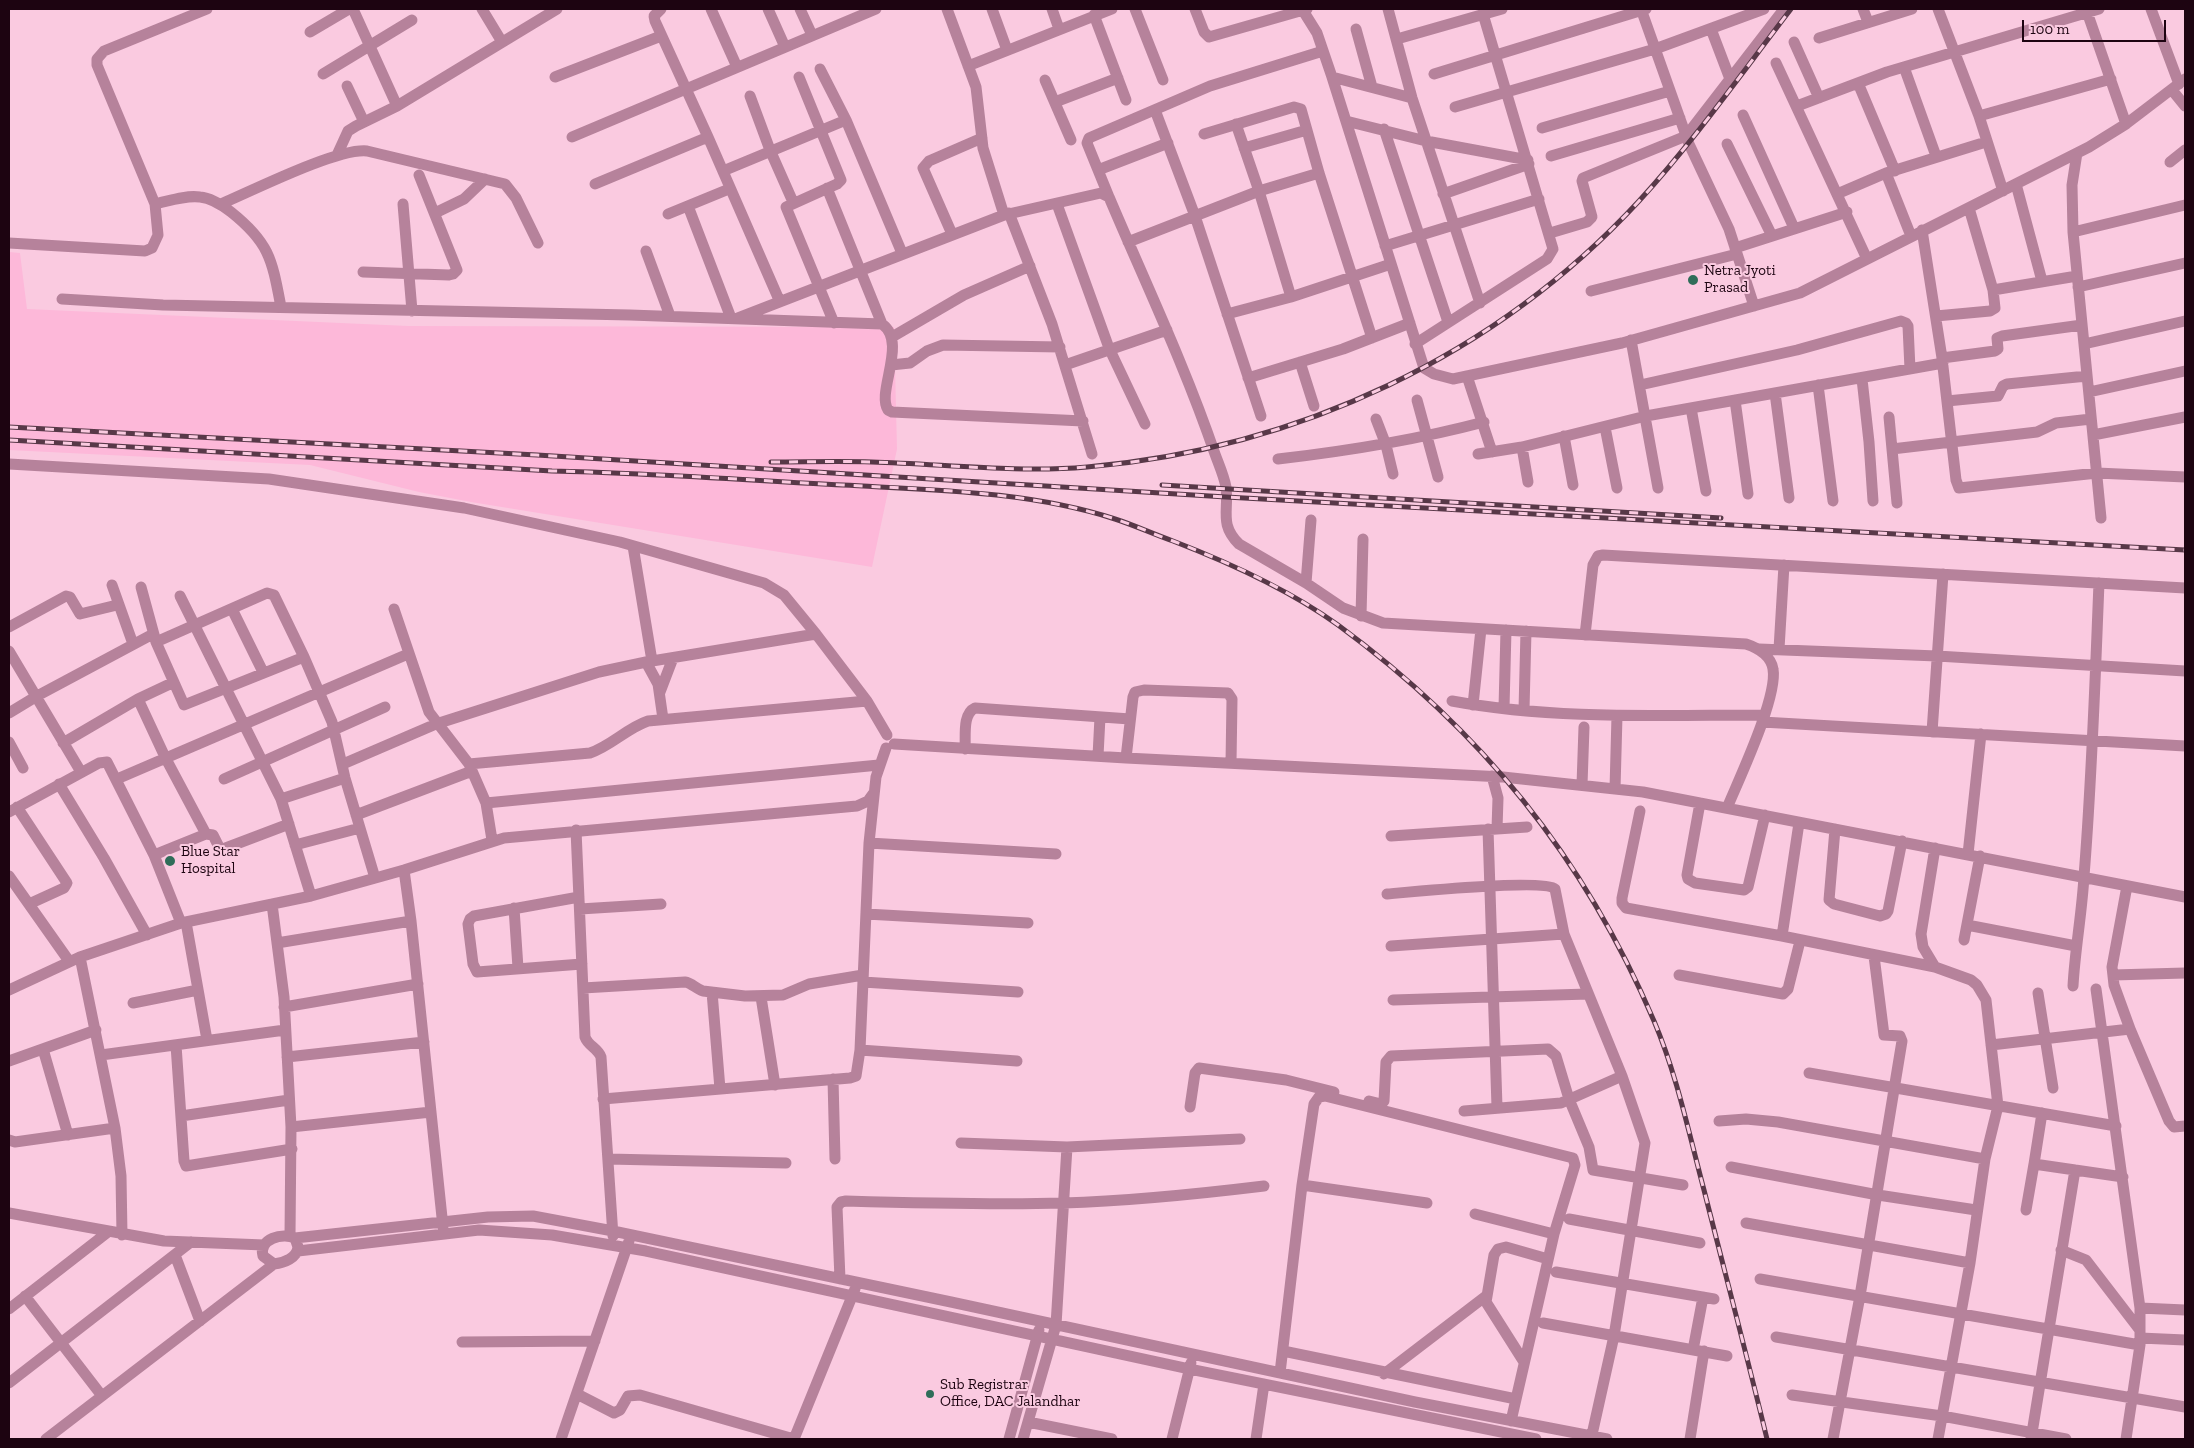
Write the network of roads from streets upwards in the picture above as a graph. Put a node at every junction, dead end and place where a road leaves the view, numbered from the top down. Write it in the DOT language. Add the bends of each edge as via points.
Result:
graph roads {
  1 [pos="207,9"];
  2 [pos="351,9"];
  3 [pos="482,9"];
  4 [pos="557,9"];
  5 [pos="660,9"];
  6 [pos="711,9"];
  7 [pos="768,9"];
  8 [pos="800,9"];
  9 [pos="876,9"];
  10 [pos="948,9"];
  11 [pos="992,9"];
  12 [pos="1052,9"];
  13 [pos="1112,9"];
  14 [pos="1135,9"];
  15 [pos="1195,9"];
  16 [pos="1304,9"];
  17 [pos="1388,9"];
  18 [pos="1502,9"];
  19 [pos="1643,9"];
  20 [pos="1784,9"];
  21 [pos="1863,9"];
  22 [pos="1912,9"];
  23 [pos="1938,9"];
  24 [pos="2099,9"];
  25 [pos="2151,9"];
  26 [pos="1759,10"];
  27 [pos="2087,11"];
  28 [pos="1483,14"];
  29 [pos="1094,15"];
  30 [pos="412,20"];
  31 [pos="1868,22"];
  32 [pos="1059,29"];
  33 [pos="1356,29"];
  34 [pos="1710,29"];
  35 [pos="310,32"];
  36 [pos="812,35"];
  37 [pos="661,36"];
  38 [pos="1819,38"];
  39 [pos="1397,39"];
  40 [pos="502,42"];
  41 [pos="1794,42"];
  42 [pos="370,46"];
  43 [pos="785,47"];
  44 [pos="1655,49"];
  45 [pos="1007,50"];
  46 [pos="1323,51"];
  47 [pos="1955,51"];
  48 [pos="1496,55"];
  49 [pos="1776,63"];
  50 [pos="968,66"];
  51 [pos="737,67"];
  52 [pos="1904,67"];
  53 [pos="820,69"];
  54 [pos="323,74"];
  55 [pos="1434,74"];
  56 [pos="555,77"];
  57 [pos="799,77"];
  58 [pos="1332,77"];
  59 [pos="1118,78"];
  60 [pos="1730,79"];
  61 [pos="2111,79"];
  62 [pos="1045,80"];
  63 [pos="1163,80"];
  64 [pos="1858,83"];
  65 [pos="2179,85"];
  66 [pos="347,86"];
  67 [pos="1372,87"];
  68 [pos="685,89"];
  69 [pos="1507,92"];
  70 [pos="1670,92"];
  71 [pos="750,96"];
  72 [pos="1412,98"];
  73 [pos="1819,98"];
  74 [pos="1126,100"];
  75 [pos="1055,102"];
  76 [pos="397,106"];
  77 [pos="1797,106"];
  78 [pos="2185,106"];
  79 [pos="1455,107"];
  80 [pos="1156,110"];
  81 [pos="1743,115"];
  82 [pos="1979,116"];
  83 [pos="1680,118"];
  84 [pos="846,120"];
  85 [pos="1346,121"];
  86 [pos="364,122"];
  87 [pos="1236,124"];
  88 [pos="2126,124"];
  89 [pos="1542,128"];
  90 [pos="1384,129"];
  91 [pos="1307,130"];
  92 [pos="820,131"];
  93 [pos="1204,134"];
  94 [pos="1686,136"];
  95 [pos="572,137"];
  96 [pos="708,137"];
  97 [pos="982,138"];
  98 [pos="1071,140"];
  99 [pos="1426,141"];
  100 [pos="1986,142"];
  101 [pos="1168,143"];
  102 [pos="1726,144"];
  103 [pos="1244,148"];
  104 [pos="770,150"];
  105 [pos="2185,150"];
  106 [pos="2077,153"];
  107 [pos="337,156"];
  108 [pos="1551,156"];
  109 [pos="1936,156"];
  110 [pos="1528,162"];
  111 [pos="2170,162"];
  112 [pos="1098,170"];
  113 [pos="723,171"];
  114 [pos="1891,172"];
  115 [pos="1319,173"];
  116 [pos="419,175"];
  117 [pos="485,179"];
  118 [pos="594,184"];
  119 [pos="2016,184"];
  120 [pos="827,188"];
  121 [pos="729,189"];
  122 [pos="1259,191"];
  123 [pos="2003,191"];
  124 [pos="1443,194"];
  125 [pos="1837,194"];
  126 [pos="1109,197"];
  127 [pos="1539,199"];
  128 [pos="793,202"];
  129 [pos="155,204"];
  130 [pos="221,204"];
  131 [pos="403,204"];
  132 [pos="1057,204"];
  133 [pos="2185,205"];
  134 [pos="688,206"];
  135 [pos="1969,208"];
  136 [pos="1847,212"];
  137 [pos="435,213"];
  138 [pos="668,214"];
  139 [pos="1006,214"];
  140 [pos="1195,216"];
  141 [pos="1454,226"];
  142 [pos="1794,228"];
  143 [pos="1922,230"];
  144 [pos="2073,232"];
  145 [pos="1550,233"];
  146 [pos="952,234"];
  147 [pos="1420,235"];
  148 [pos="1772,236"];
  149 [pos="1911,236"];
  150 [pos="1128,242"];
  151 [pos="9,243"];
  152 [pos="538,244"];
  153 [pos="1385,246"];
  154 [pos="646,251"];
  155 [pos="1736,251"];
  156 [pos="902,253"];
  157 [pos="1867,259"];
  158 [pos="1391,264"];
  159 [pos="2185,264"];
  160 [pos="1030,266"];
  161 [pos="861,270"];
  162 [pos="362,272"];
  163 [pos="408,274"];
  164 [pos="1353,276"];
  165 [pos="2042,281"];
  166 [pos="2078,281"];
  167 [pos="820,286"];
  168 [pos="1993,290"];
  169 [pos="1591,292"];
  170 [pos="1290,297"];
  171 [pos="62,299"];
  172 [pos="780,302"];
  173 [pos="1480,303"];
  174 [pos="1754,306"];
  175 [pos="281,307"];
  176 [pos="412,311"];
  177 [pos="1227,314"];
  178 [pos="670,316"];
  179 [pos="1936,316"];
  180 [pos="735,318"];
  181 [pos="2185,321"];
  182 [pos="1448,322"];
  183 [pos="834,323"];
  184 [pos="1410,323"];
  185 [pos="882,324"];
  186 [pos="2082,325"];
  187 [pos="1167,330"];
  188 [pos="892,337"];
  189 [pos="1372,338"];
  190 [pos="1632,340"];
  191 [pos="1415,344"];
  192 [pos="2084,344"];
  193 [pos="1060,347"];
  194 [pos="1109,348"];
  195 [pos="1942,361"];
  196 [pos="1300,362"];
  197 [pos="891,365"];
  198 [pos="1066,365"];
  199 [pos="1910,369"];
  200 [pos="2185,371"];
  201 [pos="1467,376"];
  202 [pos="2087,376"];
  203 [pos="1248,378"];
  204 [pos="1862,379"];
  205 [pos="1640,385"];
  206 [pos="1818,385"];
  207 [pos="2089,392"];
  208 [pos="1775,393"];
  209 [pos="1417,400"];
  210 [pos="1735,400"];
  211 [pos="1947,401"];
  212 [pos="1314,406"];
  213 [pos="1691,408"];
  214 [pos="1261,416"];
  215 [pos="1646,416"];
  216 [pos="1889,417"];
  217 [pos="2185,417"];
  218 [pos="1376,419"];
  219 [pos="2091,419"];
  220 [pos="1083,421"];
  221 [pos="1484,422"];
  222 [pos="1144,424"];
  223 [pos="1605,427"];
  224 [pos="2093,435"];
  225 [pos="1564,436"];
  226 [pos="1427,437"];
  227 [pos="1951,443"];
  228 [pos="1386,445"];
  229 [pos="1522,446"];
  230 [pos="1892,449"];
  231 [pos="1492,452"];
  232 [pos="1092,454"];
  233 [pos="1478,454"];
  234 [pos="1278,459"];
  235 [pos="9,464"];
  236 [pos="2097,473"];
  237 [pos="1393,474"];
  238 [pos="1438,477"];
  239 [pos="2185,477"];
  240 [pos="1528,482"];
  241 [pos="1573,485"];
  242 [pos="1617,488"];
  243 [pos="1658,488"];
  244 [pos="1706,491"];
  245 [pos="1748,494"];
  246 [pos="1789,498"];
  247 [pos="1833,501"];
  248 [pos="1873,501"];
  249 [pos="1897,503"];
  250 [pos="2101,518"];
  251 [pos="1311,520"];
  252 [pos="1363,539"];
  253 [pos="633,546"];
  254 [pos="1784,565"];
  255 [pos="1943,574"];
  256 [pos="2099,583"];
  257 [pos="1306,584"];
  258 [pos="112,585"];
  259 [pos="141,587"];
  260 [pos="2185,588"];
  261 [pos="180,596"];
  262 [pos="117,605"];
  263 [pos="232,609"];
  264 [pos="394,609"];
  265 [pos="1361,616"];
  266 [pos="194,626"];
  267 [pos="9,627"];
  268 [pos="1481,629"];
  269 [pos="1506,630"];
  270 [pos="1526,632"];
  271 [pos="816,634"];
  272 [pos="1585,635"];
  273 [pos="154,638"];
  274 [pos="133,644"];
  275 [pos="1759,649"];
  276 [pos="1779,649"];
  277 [pos="9,651"];
  278 [pos="408,654"];
  279 [pos="1937,656"];
  280 [pos="304,657"];
  281 [pos="673,658"];
  282 [pos="649,661"];
  283 [pos="2096,665"];
  284 [pos="2185,671"];
  285 [pos="263,672"];
  286 [pos="172,683"];
  287 [pos="226,687"];
  288 [pos="319,692"];
  289 [pos="660,692"];
  290 [pos="37,696"];
  291 [pos="138,699"];
  292 [pos="867,701"];
  293 [pos="1452,701"];
  294 [pos="1473,705"];
  295 [pos="385,707"];
  296 [pos="1504,708"];
  297 [pos="1524,710"];
  298 [pos="9,712"];
  299 [pos="1617,716"];
  300 [pos="1100,717"];
  301 [pos="662,719"];
  302 [pos="1130,719"];
  303 [pos="1763,719"];
  304 [pos="244,723"];
  305 [pos="436,724"];
  306 [pos="334,728"];
  307 [pos="1584,728"];
  308 [pos="1932,732"];
  309 [pos="1981,734"];
  310 [pos="2093,741"];
  311 [pos="9,742"];
  312 [pos="889,742"];
  313 [pos="63,743"];
  314 [pos="2185,746"];
  315 [pos="965,749"];
  316 [pos="1098,756"];
  317 [pos="165,757"];
  318 [pos="1126,758"];
  319 [pos="262,760"];
  320 [pos="1231,763"];
  321 [pos="343,764"];
  322 [pos="879,765"];
  323 [pos="23,768"];
  324 [pos="470,768"];
  325 [pos="81,772"];
  326 [pos="1492,776"];
  327 [pos="345,778"];
  328 [pos="117,779"];
  329 [pos="224,779"];
  330 [pos="59,784"];
  331 [pos="1582,785"];
  332 [pos="1615,789"];
  333 [pos="874,794"];
  334 [pos="281,799"];
  335 [pos="486,803"];
  336 [pos="1700,803"];
  337 [pos="1727,808"];
  338 [pos="13,809"];
  339 [pos="1640,810"];
  340 [pos="356,815"];
  341 [pos="1765,815"];
  342 [pos="1799,823"];
  343 [pos="289,824"];
  344 [pos="1527,827"];
  345 [pos="360,828"];
  346 [pos="1493,829"];
  347 [pos="1835,829"];
  348 [pos="576,830"];
  349 [pos="206,834"];
  350 [pos="1391,836"];
  351 [pos="492,840"];
  352 [pos="1902,841"];
  353 [pos="868,843"];
  354 [pos="295,845"];
  355 [pos="1935,848"];
  356 [pos="1056,854"];
  357 [pos="1968,854"];
  358 [pos="154,855"];
  359 [pos="1980,856"];
  360 [pos="404,870"];
  361 [pos="9,876"];
  362 [pos="375,878"];
  363 [pos="2084,878"];
  364 [pos="2127,886"];
  365 [pos="1490,887"];
  366 [pos="1387,894"];
  367 [pos="311,896"];
  368 [pos="579,896"];
  369 [pos="2185,897"];
  370 [pos="29,904"];
  371 [pos="272,904"];
  372 [pos="661,904"];
  373 [pos="514,908"];
  374 [pos="580,909"];
  375 [pos="866,914"];
  376 [pos="411,921"];
  377 [pos="183,923"];
  378 [pos="1028,923"];
  379 [pos="1967,924"];
  380 [pos="1564,934"];
  381 [pos="146,935"];
  382 [pos="1782,936"];
  383 [pos="1492,939"];
  384 [pos="1964,940"];
  385 [pos="1800,941"];
  386 [pos="277,943"];
  387 [pos="1391,946"];
  388 [pos="2076,946"];
  389 [pos="1874,956"];
  390 [pos="80,957"];
  391 [pos="69,961"];
  392 [pos="582,964"];
  393 [pos="518,968"];
  394 [pos="1935,968"];
  395 [pos="2185,974"];
  396 [pos="1679,975"];
  397 [pos="2113,976"];
  398 [pos="863,978"];
  399 [pos="418,984"];
  400 [pos="2073,986"];
  401 [pos="583,988"];
  402 [pos="2096,989"];
  403 [pos="9,990"];
  404 [pos="198,990"];
  405 [pos="712,992"];
  406 [pos="1018,992"];
  407 [pos="2038,993"];
  408 [pos="1588,994"];
  409 [pos="761,997"];
  410 [pos="1495,997"];
  411 [pos="1393,1000"];
  412 [pos="133,1003"];
  413 [pos="284,1007"];
  414 [pos="2130,1028"];
  415 [pos="96,1030"];
  416 [pos="285,1030"];
  417 [pos="2102,1033"];
  418 [pos="2045,1039"];
  419 [pos="207,1040"];
  420 [pos="424,1042"];
  421 [pos="176,1045"];
  422 [pos="1991,1045"];
  423 [pos="43,1049"];
  424 [pos="860,1050"];
  425 [pos="1495,1051"];
  426 [pos="101,1055"];
  427 [pos="287,1057"];
  428 [pos="9,1061"];
  429 [pos="1017,1061"];
  430 [pos="1809,1073"];
  431 [pos="1622,1076"];
  432 [pos="833,1079"];
  433 [pos="775,1085"];
  434 [pos="2053,1088"];
  435 [pos="720,1089"];
  436 [pos="1894,1089"];
  437 [pos="603,1099"];
  438 [pos="1569,1099"];
  439 [pos="289,1100"];
  440 [pos="1998,1106"];
  441 [pos="1190,1107"];
  442 [pos="1497,1107"];
  443 [pos="1464,1111"];
  444 [pos="431,1112"];
  445 [pos="2042,1113"];
  446 [pos="181,1116"];
  447 [pos="1719,1121"];
  448 [pos="2116,1126"];
  449 [pos="2185,1126"];
  450 [pos="291,1127"];
  451 [pos="115,1128"];
  452 [pos="68,1136"];
  453 [pos="1240,1139"];
  454 [pos="9,1140"];
  455 [pos="1887,1141"];
  456 [pos="961,1143"];
  457 [pos="1066,1147"];
  458 [pos="292,1149"];
  459 [pos="608,1159"];
  460 [pos="835,1159"];
  461 [pos="1985,1159"];
  462 [pos="786,1163"];
  463 [pos="2034,1164"];
  464 [pos="1731,1167"];
  465 [pos="2075,1170"];
  466 [pos="2123,1177"];
  467 [pos="1640,1178"];
  468 [pos="1302,1185"];
  469 [pos="1683,1185"];
  470 [pos="1264,1186"];
  471 [pos="1878,1195"];
  472 [pos="1065,1203"];
  473 [pos="1427,1203"];
  474 [pos="1976,1210"];
  475 [pos="2026,1210"];
  476 [pos="9,1213"];
  477 [pos="1476,1214"];
  478 [pos="1569,1219"];
  479 [pos="442,1221"];
  480 [pos="1746,1223"];
  481 [pos="613,1231"];
  482 [pos="108,1232"];
  483 [pos="1631,1232"];
  484 [pos="443,1234"];
  485 [pos="1554,1234"];
  486 [pos="122,1235"];
  487 [pos="631,1235"];
  488 [pos="292,1237"];
  489 [pos="192,1242"];
  490 [pos="1700,1243"];
  491 [pos="264,1245"];
  492 [pos="611,1245"];
  493 [pos="1869,1245"];
  494 [pos="627,1248"];
  495 [pos="2062,1250"];
  496 [pos="298,1251"];
  497 [pos="175,1255"];
  498 [pos="1548,1258"];
  499 [pos="1970,1263"];
  500 [pos="274,1264"];
  501 [pos="1556,1272"];
  502 [pos="840,1279"];
  503 [pos="1760,1279"];
  504 [pos="858,1282"];
  505 [pos="1623,1284"];
  506 [pos="853,1295"];
  507 [pos="25,1296"];
  508 [pos="1486,1296"];
  509 [pos="1860,1296"];
  510 [pos="2140,1308"];
  511 [pos="9,1309"];
  512 [pos="2185,1310"];
  513 [pos="1961,1314"];
  514 [pos="200,1321"];
  515 [pos="1042,1321"];
  516 [pos="1543,1323"];
  517 [pos="1056,1325"];
  518 [pos="2048,1329"];
  519 [pos="1038,1336"];
  520 [pos="1614,1336"];
  521 [pos="1776,1337"];
  522 [pos="2140,1337"];
  523 [pos="1052,1339"];
  524 [pos="2185,1340"];
  525 [pos="595,1341"];
  526 [pos="462,1342"];
  527 [pos="61,1343"];
  528 [pos="1851,1350"];
  529 [pos="1283,1351"];
  530 [pos="1699,1351"];
  531 [pos="1194,1355"];
  532 [pos="1727,1356"];
  533 [pos="1524,1362"];
  534 [pos="1951,1367"];
  535 [pos="1190,1369"];
  536 [pos="1280,1373"];
  537 [pos="1384,1374"];
  538 [pos="2040,1382"];
  539 [pos="9,1383"];
  540 [pos="1264,1384"];
  541 [pos="577,1394"];
  542 [pos="1792,1395"];
  543 [pos="102,1396"];
  544 [pos="2133,1398"];
  545 [pos="1516,1399"];
  546 [pos="1840,1401"];
  547 [pos="2185,1407"];
  548 [pos="1942,1416"];
  549 [pos="1511,1421"];
  550 [pos="1028,1422"];
  551 [pos="2032,1436"];
  552 [pos="1592,1438"];
  553 [pos="46,1439"];
  554 [pos="561,1439"];
  555 [pos="794,1439"];
  556 [pos="1009,1439"];
  557 [pos="1023,1439"];
  558 [pos="1112,1439"];
  559 [pos="1172,1439"];
  560 [pos="1256,1439"];
  561 [pos="1536,1439"];
  562 [pos="1607,1439"];
  563 [pos="1690,1439"];
  564 [pos="1833,1439"];
  565 [pos="1938,1439"];
  566 [pos="2066,1439"];
  567 [pos="2126,1439"];
  1 -- 129 [label="street" via="104,50 97,59"];
  2 -- 35 [label="street"];
  2 -- 42 [label="street"];
  3 -- 40 [label="street"];
  4 -- 40 [label="street"];
  5 -- 37 [label="street" via="654,16"];
  6 -- 51 [label="street"];
  7 -- 43 [label="street"];
  8 -- 36 [label="street"];
  9 -- 36 [label="street"];
  10 -- 50 [label="street"];
  11 -- 45 [label="street"];
  12 -- 32 [label="street"];
  13 -- 29 [label="street"];
  14 -- 63 [label="street"];
  15 -- 16 [label="street" via="1208,37"];
  16 -- 46 [label="street"];
  17 -- 39 [label="street"];
  18 -- 28 [label="street"];
  19 -- 44 [label="street"];
  19 -- 48 [label="street"];
  20 -- 60 [label="street"];
  21 -- 31 [label="street"];
  22 -- 31 [label="street"];
  23 -- 47 [label="street"];
  24 -- 27 [label="street"];
  25 -- 65 [label="street"];
  26 -- 34 [label="street"];
  27 -- 47 [label="street"];
  27 -- 61 [label="street"];
  28 -- 39 [label="street"];
  28 -- 48 [label="street"];
  29 -- 32 [label="street"];
  29 -- 59 [label="street"];
  30 -- 42 [label="street"];
  31 -- 38 [label="street"];
  32 -- 45 [label="street"];
  33 -- 67 [label="street"];
  34 -- 44 [label="street"];
  34 -- 60 [label="street"];
  36 -- 43 [label="street"];
  37 -- 56 [label="street"];
  37 -- 68 [label="street"];
  39 -- 72 [label="street"];
  40 -- 76 [label="street"];
  41 -- 73 [label="street"];
  42 -- 54 [label="street"];
  42 -- 76 [label="street"];
  43 -- 51 [label="street"];
  44 -- 69 [label="street"];
  44 -- 70 [label="street"];
  45 -- 50 [label="street"];
  46 -- 58 [label="street"];
  46 -- 80 [label="street" via="1210,86"];
  47 -- 52 [label="street"];
  47 -- 82 [label="street"];
  48 -- 55 [label="street"];
  48 -- 69 [label="street"];
  49 -- 77 [label="street"];
  50 -- 97 [label="street" via="978,96"];
  51 -- 68 [label="street"];
  52 -- 64 [label="street"];
  52 -- 109 [label="street"];
  53 -- 84 [label="street"];
  57 -- 92 [label="street"];
  58 -- 67 [label="street"];
  58 -- 85 [label="street"];
  59 -- 74 [label="street"];
  59 -- 75 [label="street"];
  60 -- 94 [label="street"];
  61 -- 82 [label="street"];
  61 -- 88 [label="street"];
  62 -- 75 [label="street"];
  64 -- 73 [label="street"];
  64 -- 114 [label="street"];
  65 -- 78 [label="street"];
  65 -- 88 [label="street"];
  66 -- 86 [label="street"];
  67 -- 72 [label="street"];
  68 -- 95 [label="street"];
  68 -- 96 [label="street"];
  69 -- 79 [label="street"];
  69 -- 110 [label="street"];
  70 -- 83 [label="street"];
  70 -- 89 [label="street"];
  71 -- 104 [label="street"];
  72 -- 99 [label="street"];
  73 -- 77 [label="street"];
  75 -- 98 [label="street"];
  76 -- 86 [label="street"];
  77 -- 125 [label="street"];
  80 -- 101 [label="street"];
  80 -- 112 [label="street" via="1087,140"];
  81 -- 142 [label="street"];
  82 -- 100 [label="street"];
  83 -- 94 [label="street"];
  83 -- 108 [label="street"];
  84 -- 92 [label="street"];
  84 -- 156 [label="street"];
  85 -- 90 [label="street"];
  85 -- 153 [label="street"];
  86 -- 107 [label="street" via="348,131"];
  87 -- 91 [label="street" via="1294,107 1301,110"];
  87 -- 93 [label="street"];
  87 -- 103 [label="street"];
  88 -- 106 [label="street"];
  90 -- 99 [label="street"];
  90 -- 147 [label="street"];
  91 -- 103 [label="street"];
  91 -- 115 [label="street"];
  92 -- 104 [label="street"];
  92 -- 120 [label="street" via="841,180"];
  94 -- 145 [label="street" via="1582,178 1592,217 1587,222"];
  94 -- 155 [label="street"];
  96 -- 113 [label="street"];
  96 -- 118 [label="street"];
  97 -- 139 [label="street" via="985,156"];
  97 -- 146 [label="street" via="929,161 923,168"];
  99 -- 110 [label="street"];
  99 -- 124 [label="street"];
  100 -- 109 [label="street"];
  100 -- 123 [label="street"];
  101 -- 112 [label="street"];
  101 -- 140 [label="street"];
  102 -- 148 [label="street"];
  103 -- 122 [label="street"];
  104 -- 113 [label="street"];
  104 -- 128 [label="street"];
  105 -- 111 [label="street"];
  106 -- 119 [label="street"];
  106 -- 144 [label="street" via="2072,185"];
  107 -- 117 [label="street" via="357,150 374,152"];
  107 -- 130 [label="street"];
  109 -- 114 [label="street"];
  110 -- 124 [label="street"];
  110 -- 127 [label="street"];
  112 -- 126 [label="street"];
  113 -- 121 [label="street"];
  114 -- 125 [label="street"];
  114 -- 149 [label="street"];
  115 -- 122 [label="street"];
  115 -- 164 [label="street"];
  116 -- 137 [label="street"];
  117 -- 137 [label="street" via="464,199"];
  117 -- 152 [label="street" via="504,184 512,191"];
  119 -- 123 [label="street"];
  119 -- 165 [label="street"];
  120 -- 128 [label="street"];
  120 -- 161 [label="street"];
  121 -- 134 [label="street"];
  121 -- 172 [label="street"];
  122 -- 140 [label="street"];
  122 -- 170 [label="street"];
  123 -- 135 [label="street"];
  124 -- 141 [label="street"];
  125 -- 136 [label="street"];
  126 -- 132 [label="street" via="1101,193"];
  126 -- 150 [label="street"];
  127 -- 141 [label="street"];
  127 -- 145 [label="street"];
  128 -- 167 [label="street" via="786,207"];
  129 -- 130 [label="street" via="192,196"];
  129 -- 151 [label="street" via="158,235 152,248 145,251"];
  130 -- 175 [label="street" via="257,236 268,252"];
  131 -- 163 [label="street"];
  132 -- 139 [label="street"];
  132 -- 194 [label="street"];
  133 -- 144 [label="street"];
  134 -- 138 [label="street"];
  134 -- 180 [label="street"];
  135 -- 143 [label="street"];
  135 -- 168 [label="street"];
  136 -- 142 [label="street"];
  136 -- 157 [label="street"];
  137 -- 163 [label="street" via="458,270 449,275"];
  139 -- 146 [label="street"];
  139 -- 160 [label="street"];
  140 -- 150 [label="street"];
  140 -- 177 [label="street"];
  141 -- 147 [label="street"];
  141 -- 173 [label="street"];
  142 -- 148 [label="street"];
  143 -- 149 [label="street"];
  143 -- 179 [label="street"];
  144 -- 166 [label="street"];
  145 -- 173 [label="street" via="1553,249 1547,260"];
  146 -- 156 [label="street"];
  147 -- 153 [label="street"];
  147 -- 182 [label="street"];
  148 -- 155 [label="street"];
  149 -- 157 [label="street"];
  150 -- 187 [label="street"];
  153 -- 158 [label="street"];
  154 -- 178 [label="street"];
  155 -- 169 [label="street"];
  155 -- 174 [label="street"];
  156 -- 161 [label="street"];
  157 -- 174 [label="street" via="1800,293"];
  158 -- 164 [label="street"];
  158 -- 184 [label="street"];
  159 -- 166 [label="street"];
  160 -- 188 [label="street" via="964,295"];
  160 -- 193 [label="street"];
  161 -- 167 [label="street"];
  161 -- 185 [label="street"];
  162 -- 163 [label="street"];
  163 -- 176 [label="street"];
  164 -- 170 [label="street"];
  164 -- 189 [label="street"];
  165 -- 166 [label="street"];
  165 -- 168 [label="street"];
  166 -- 186 [label="street"];
  167 -- 172 [label="street"];
  167 -- 183 [label="street"];
  168 -- 179 [label="street" via="1996,304 1993,310"];
  170 -- 177 [label="street"];
  171 -- 175 [label="street"];
  172 -- 180 [label="street"];
  173 -- 182 [label="street"];
  174 -- 190 [label="street"];
  175 -- 176 [label="street"];
  176 -- 178 [label="street"];
  177 -- 203 [label="street"];
  178 -- 180 [label="street"];
  179 -- 195 [label="street"];
  180 -- 183 [label="street"];
  181 -- 192 [label="street"];
  182 -- 191 [label="street"];
  183 -- 185 [label="street"];
  184 -- 189 [label="street"];
  184 -- 191 [label="street"];
  185 -- 188 [label="street"];
  186 -- 192 [label="street"];
  186 -- 195 [label="street" via="2002,336 1997,338 1998,348 1995,351"];
  187 -- 194 [label="street"];
  187 -- 257 [label="street" via="1224,478 1229,532 1248,551"];
  188 -- 197 [label="street"];
  189 -- 196 [label="street"];
  190 -- 201 [label="street"];
  190 -- 205 [label="street"];
  191 -- 201 [label="street" via="1424,368 1453,379"];
  192 -- 202 [label="street"];
  193 -- 197 [label="street" via="943,345 910,362"];
  193 -- 198 [label="street"];
  194 -- 198 [label="street"];
  194 -- 222 [label="street"];
  195 -- 199 [label="street"];
  195 -- 211 [label="street"];
  196 -- 203 [label="street"];
  196 -- 212 [label="street"];
  197 -- 220 [label="street" via="886,408 892,412"];
  198 -- 220 [label="street"];
  199 -- 204 [label="street"];
  199 -- 205 [label="street" via="1908,326 1901,321 1797,350"];
  200 -- 207 [label="street"];
  201 -- 221 [label="street"];
  202 -- 207 [label="street"];
  202 -- 211 [label="street" via="2007,384 1998,396"];
  203 -- 214 [label="street"];
  204 -- 206 [label="street"];
  204 -- 248 [label="street"];
  205 -- 215 [label="street"];
  206 -- 208 [label="street"];
  206 -- 247 [label="street"];
  207 -- 219 [label="street"];
  208 -- 210 [label="street"];
  208 -- 246 [label="street"];
  209 -- 226 [label="street"];
  210 -- 213 [label="street"];
  210 -- 245 [label="street"];
  211 -- 227 [label="street"];
  213 -- 215 [label="street"];
  213 -- 244 [label="street"];
  215 -- 223 [label="street"];
  215 -- 243 [label="street"];
  216 -- 230 [label="street"];
  217 -- 224 [label="street"];
  218 -- 228 [label="street"];
  219 -- 224 [label="street"];
  219 -- 227 [label="street" via="2056,423 2037,432"];
  220 -- 232 [label="street"];
  221 -- 226 [label="street"];
  221 -- 231 [label="street"];
  223 -- 225 [label="street"];
  223 -- 242 [label="street"];
  224 -- 236 [label="street"];
  225 -- 229 [label="street"];
  225 -- 241 [label="street"];
  226 -- 228 [label="street"];
  226 -- 238 [label="street"];
  227 -- 230 [label="street"];
  227 -- 236 [label="street" via="1960,488"];
  228 -- 234 [label="street"];
  228 -- 237 [label="street"];
  229 -- 231 [label="street"];
  229 -- 240 [label="street"];
  230 -- 249 [label="street"];
  231 -- 233 [label="street"];
  235 -- 253 [label="street" via="269,479 464,508"];
  236 -- 239 [label="street"];
  236 -- 250 [label="street"];
  251 -- 257 [label="street"];
  252 -- 265 [label="street"];
  253 -- 271 [label="street" via="764,583 784,595"];
  253 -- 282 [label="street"];
  254 -- 255 [label="street"];
  254 -- 272 [label="street" via="1598,556 1593,564"];
  254 -- 276 [label="street"];
  255 -- 256 [label="street"];
  255 -- 279 [label="street"];
  256 -- 260 [label="street"];
  256 -- 283 [label="street"];
  257 -- 265 [label="street"];
  258 -- 262 [label="street"];
  259 -- 273 [label="street"];
  261 -- 266 [label="street"];
  262 -- 267 [label="street" via="80,614 70,597 66,596"];
  262 -- 274 [label="street"];
  263 -- 266 [label="street"];
  263 -- 280 [label="street" via="271,593"];
  263 -- 285 [label="street"];
  264 -- 278 [label="street"];
  265 -- 268 [label="street" via="1397,625"];
  266 -- 273 [label="street"];
  266 -- 287 [label="street"];
  268 -- 269 [label="street"];
  268 -- 294 [label="street"];
  269 -- 270 [label="street"];
  269 -- 296 [label="street"];
  270 -- 272 [label="street"];
  270 -- 297 [label="street"];
  271 -- 281 [label="street"];
  271 -- 292 [label="street"];
  272 -- 275 [label="street" via="1746,644"];
  273 -- 274 [label="street"];
  273 -- 286 [label="street"];
  274 -- 290 [label="street"];
  275 -- 276 [label="street"];
  275 -- 303 [label="street" via="1774,670"];
  276 -- 279 [label="street"];
  277 -- 290 [label="street"];
  278 -- 288 [label="street"];
  278 -- 305 [label="street" via="426,706"];
  279 -- 283 [label="street"];
  279 -- 308 [label="street"];
  280 -- 285 [label="street"];
  280 -- 288 [label="street"];
  281 -- 282 [label="street"];
  281 -- 289 [label="street"];
  282 -- 289 [label="street"];
  282 -- 305 [label="street" via="599,672"];
  283 -- 284 [label="street"];
  283 -- 310 [label="street"];
  285 -- 287 [label="street"];
  286 -- 287 [label="street" via="184,705"];
  286 -- 291 [label="street"];
  287 -- 304 [label="street"];
  288 -- 304 [label="street"];
  288 -- 306 [label="street"];
  289 -- 301 [label="street"];
  290 -- 298 [label="street"];
  290 -- 313 [label="street"];
  291 -- 313 [label="street"];
  291 -- 317 [label="street"];
  292 -- 301 [label="street"];
  292 -- 312 [label="street"];
  293 -- 294 [label="street"];
  294 -- 296 [label="street"];
  295 -- 306 [label="street"];
  296 -- 297 [label="street"];
  297 -- 299 [label="street"];
  299 -- 303 [label="street"];
  299 -- 332 [label="street"];
  300 -- 302 [label="street"];
  300 -- 315 [label="street" via="975,708 967,716"];
  300 -- 316 [label="street"];
  301 -- 324 [label="street" via="638,725 590,753"];
  302 -- 318 [label="street"];
  302 -- 320 [label="street" via="1133,694 1139,690 1228,694 1232,699"];
  303 -- 308 [label="street"];
  303 -- 337 [label="street"];
  304 -- 317 [label="street"];
  304 -- 319 [label="street"];
  305 -- 321 [label="street"];
  305 -- 324 [label="street"];
  306 -- 319 [label="street"];
  306 -- 321 [label="street"];
  307 -- 331 [label="street"];
  308 -- 309 [label="street"];
  309 -- 310 [label="street"];
  309 -- 357 [label="street"];
  310 -- 314 [label="street"];
  310 -- 363 [label="street"];
  311 -- 323 [label="street"];
  312 -- 315 [label="street"];
  312 -- 322 [label="street"];
  313 -- 325 [label="street"];
  315 -- 316 [label="street"];
  316 -- 318 [label="street"];
  317 -- 328 [label="street"];
  317 -- 349 [label="street"];
  318 -- 320 [label="street"];
  319 -- 329 [label="street"];
  319 -- 334 [label="street"];
  320 -- 326 [label="street"];
  321 -- 327 [label="street"];
  322 -- 333 [label="street"];
  322 -- 335 [label="street"];
  324 -- 335 [label="street"];
  324 -- 340 [label="street"];
  325 -- 328 [label="street" via="107,762"];
  325 -- 330 [label="street"];
  326 -- 331 [label="street"];
  326 -- 346 [label="street" via="1498,798"];
  327 -- 334 [label="street"];
  327 -- 340 [label="street"];
  328 -- 358 [label="street"];
  330 -- 338 [label="street"];
  330 -- 381 [label="street"];
  331 -- 332 [label="street"];
  332 -- 336 [label="street"];
  333 -- 348 [label="street" via="857,806"];
  333 -- 353 [label="street"];
  334 -- 343 [label="street"];
  335 -- 351 [label="street"];
  336 -- 337 [label="street"];
  336 -- 341 [label="street" via="1688,875 1688,879 1695,883 1744,890 1748,887"];
  337 -- 341 [label="street"];
  338 -- 370 [label="street" via="67,883 64,888"];
  339 -- 382 [label="street" via="1622,898 1626,908"];
  340 -- 345 [label="street"];
  341 -- 342 [label="street"];
  342 -- 347 [label="street"];
  342 -- 382 [label="street"];
  343 -- 349 [label="street" via="223,849 213,835"];
  343 -- 354 [label="street"];
  344 -- 346 [label="street"];
  345 -- 354 [label="street"];
  345 -- 362 [label="street"];
  346 -- 350 [label="street"];
  346 -- 365 [label="street"];
  347 -- 352 [label="street"];
  347 -- 352 [label="street" via="1829,900 1880,916 1888,911"];
  348 -- 351 [label="street"];
  348 -- 368 [label="street"];
  349 -- 358 [label="street"];
  351 -- 360 [label="street"];
  352 -- 355 [label="street"];
  353 -- 356 [label="street"];
  353 -- 375 [label="street"];
  354 -- 367 [label="street"];
  355 -- 357 [label="street"];
  355 -- 394 [label="street" via="1921,934 1923,948"];
  357 -- 359 [label="street"];
  358 -- 377 [label="street"];
  359 -- 363 [label="street"];
  359 -- 379 [label="street"];
  360 -- 362 [label="street"];
  360 -- 376 [label="street"];
  361 -- 370 [label="street"];
  362 -- 367 [label="street"];
  363 -- 364 [label="street"];
  363 -- 388 [label="street"];
  364 -- 369 [label="street"];
  364 -- 397 [label="street"];
  365 -- 366 [label="street"];
  365 -- 380 [label="street" via="1553,887"];
  365 -- 383 [label="street"];
  367 -- 371 [label="street"];
  368 -- 373 [label="street"];
  368 -- 374 [label="street"];
  370 -- 391 [label="street"];
  371 -- 377 [label="street"];
  371 -- 386 [label="street"];
  372 -- 374 [label="street"];
  373 -- 393 [label="street"];
  373 -- 393 [label="street" via="474,916 468,924 475,970"];
  374 -- 392 [label="street"];
  375 -- 378 [label="street"];
  375 -- 398 [label="street"];
  376 -- 386 [label="street"];
  376 -- 399 [label="street"];
  377 -- 381 [label="street"];
  377 -- 404 [label="street"];
  379 -- 384 [label="street"];
  379 -- 388 [label="street"];
  380 -- 383 [label="street"];
  380 -- 408 [label="street"];
  381 -- 390 [label="street"];
  382 -- 385 [label="street"];
  383 -- 387 [label="street"];
  383 -- 410 [label="street"];
  385 -- 389 [label="street"];
  385 -- 396 [label="street" via="1788,989 1783,994"];
  386 -- 413 [label="street"];
  388 -- 400 [label="street"];
  389 -- 394 [label="street"];
  389 -- 436 [label="street" via="1884,1035 1903,1039"];
  390 -- 391 [label="street"];
  390 -- 415 [label="street"];
  391 -- 403 [label="street"];
  392 -- 393 [label="street"];
  392 -- 401 [label="street"];
  394 -- 422 [label="street" via="1977,985 1986,1000"];
  395 -- 397 [label="street"];
  397 -- 414 [label="street" via="2116,994"];
  398 -- 406 [label="street"];
  398 -- 409 [label="street" via="809,984 784,995"];
  398 -- 424 [label="street"];
  399 -- 413 [label="street"];
  399 -- 420 [label="street"];
  401 -- 405 [label="street" via="688,982 696,989"];
  401 -- 437 [label="street" via="586,1037 600,1054"];
  402 -- 417 [label="street"];
  404 -- 412 [label="street"];
  404 -- 419 [label="street"];
  405 -- 409 [label="street"];
  405 -- 435 [label="street"];
  407 -- 418 [label="street"];
  408 -- 410 [label="street"];
  408 -- 431 [label="street"];
  409 -- 433 [label="street"];
  410 -- 411 [label="street"];
  410 -- 425 [label="street"];
  413 -- 416 [label="street"];
  414 -- 417 [label="street"];
  414 -- 449 [label="street" via="2169,1121 2174,1127"];
  415 -- 423 [label="street"];
  415 -- 426 [label="street"];
  416 -- 419 [label="street"];
  416 -- 427 [label="street"];
  417 -- 418 [label="street"];
  417 -- 448 [label="street"];
  418 -- 422 [label="street"];
  418 -- 434 [label="street"];
  419 -- 421 [label="street"];
  420 -- 427 [label="street"];
  420 -- 444 [label="street"];
  421 -- 426 [label="street"];
  421 -- 446 [label="street"];
  422 -- 440 [label="street"];
  423 -- 428 [label="street"];
  423 -- 452 [label="street"];
  424 -- 429 [label="street"];
  424 -- 432 [label="street" via="856,1076"];
  425 -- 438 [label="street" via="1552,1050"];
  425 -- 441 [label="street" via="1389,1057 1381,1104 1286,1080 1199,1068 1195,1073"];
  425 -- 442 [label="street"];
  426 -- 451 [label="street"];
  427 -- 439 [label="street"];
  430 -- 436 [label="street"];
  431 -- 438 [label="street"];
  431 -- 467 [label="street" via="1644,1138"];
  432 -- 433 [label="street"];
  432 -- 460 [label="street"];
  433 -- 435 [label="street"];
  435 -- 437 [label="street"];
  436 -- 440 [label="street"];
  436 -- 455 [label="street"];
  437 -- 459 [label="street"];
  438 -- 442 [label="street" via="1553,1104"];
  438 -- 467 [label="street" via="1589,1147 1593,1170"];
  439 -- 446 [label="street"];
  439 -- 450 [label="street"];
  440 -- 445 [label="street"];
  440 -- 461 [label="street"];
  442 -- 443 [label="street"];
  444 -- 450 [label="street"];
  444 -- 479 [label="street"];
  445 -- 448 [label="street"];
  445 -- 463 [label="street"];
  446 -- 458 [label="street" via="184,1161 188,1167"];
  447 -- 455 [label="street" via="1778,1122"];
  448 -- 466 [label="street"];
  450 -- 458 [label="street"];
  451 -- 452 [label="street"];
  451 -- 486 [label="street" via="121,1176"];
  452 -- 454 [label="street"];
  453 -- 457 [label="street"];
  455 -- 461 [label="street"];
  455 -- 471 [label="street"];
  456 -- 457 [label="street"];
  457 -- 472 [label="street"];
  458 -- 488 [label="street"];
  459 -- 462 [label="street"];
  459 -- 481 [label="street"];
  461 -- 474 [label="street"];
  463 -- 465 [label="street"];
  463 -- 475 [label="street"];
  464 -- 471 [label="street"];
  465 -- 466 [label="street"];
  465 -- 495 [label="street"];
  466 -- 510 [label="street"];
  467 -- 469 [label="street"];
  467 -- 483 [label="street"];
  468 -- 473 [label="street"];
  468 -- 485 [label="street" via="1314,1104 1319,1097 1325,1096 1570,1156 1575,1165"];
  468 -- 529 [label="street"];
  470 -- 472 [label="street"];
  471 -- 474 [label="street"];
  471 -- 493 [label="street"];
  472 -- 502 [label="street" via="841,1202 837,1207"];
  472 -- 517 [label="street"];
  474 -- 499 [label="street"];
  476 -- 482 [label="street"];
  477 -- 485 [label="street"];
  478 -- 483 [label="street"];
  479 -- 481 [label="street" via="533,1216"];
  479 -- 484 [label="street"];
  479 -- 488 [label="street"];
  480 -- 493 [label="street"];
  481 -- 487 [label="street"];
  481 -- 492 [label="street"];
  482 -- 486 [label="street"];
  482 -- 507 [label="street"];
  483 -- 490 [label="street"];
  483 -- 505 [label="street"];
  484 -- 492 [label="street" via="480,1230 516,1232"];
  484 -- 496 [label="street"];
  485 -- 498 [label="street"];
  486 -- 489 [label="street" via="164,1242"];
  487 -- 494 [label="street"];
  487 -- 502 [label="street"];
  488 -- 491 [label="street" via="282,1236"];
  488 -- 496 [label="street"];
  489 -- 491 [label="street"];
  489 -- 497 [label="street"];
  491 -- 500 [label="street" via="263,1256"];
  492 -- 494 [label="street"];
  493 -- 499 [label="street"];
  493 -- 509 [label="street"];
  494 -- 506 [label="street"];
  494 -- 525 [label="street"];
  495 -- 518 [label="street"];
  495 -- 522 [label="street" via="2086,1260"];
  496 -- 500 [label="street" via="287,1261"];
  497 -- 514 [label="street"];
  497 -- 527 [label="street"];
  498 -- 508 [label="street" via="1506,1247 1498,1249"];
  498 -- 533 [label="street"];
  499 -- 513 [label="street"];
  500 -- 514 [label="street"];
  501 -- 505 [label="street"];
  502 -- 504 [label="street"];
  503 -- 509 [label="street"];
  504 -- 506 [label="street"];
  504 -- 515 [label="street"];
  505 -- 520 [label="street"];
  505 -- 530 [label="street" via="1709,1298"];
  506 -- 519 [label="street"];
  506 -- 555 [label="street"];
  507 -- 511 [label="street"];
  507 -- 527 [label="street"];
  508 -- 533 [label="street" via="1490,1309"];
  508 -- 537 [label="street"];
  509 -- 513 [label="street"];
  509 -- 528 [label="street"];
  510 -- 512 [label="street"];
  510 -- 522 [label="street"];
  513 -- 518 [label="street"];
  513 -- 534 [label="street"];
  514 -- 543 [label="street"];
  515 -- 517 [label="street"];
  515 -- 519 [label="street"];
  516 -- 520 [label="street"];
  517 -- 523 [label="street"];
  517 -- 531 [label="street"];
  518 -- 522 [label="street"];
  518 -- 538 [label="street"];
  519 -- 523 [label="street"];
  519 -- 556 [label="street"];
  520 -- 530 [label="street"];
  520 -- 552 [label="street"];
  521 -- 528 [label="street"];
  522 -- 524 [label="street"];
  522 -- 544 [label="street"];
  523 -- 535 [label="street"];
  523 -- 550 [label="street"];
  525 -- 526 [label="street"];
  525 -- 541 [label="street"];
  527 -- 539 [label="street"];
  527 -- 543 [label="street"];
  528 -- 534 [label="street"];
  528 -- 546 [label="street"];
  529 -- 536 [label="street"];
  529 -- 537 [label="street"];
  530 -- 532 [label="street"];
  530 -- 563 [label="street"];
  531 -- 535 [label="street"];
  531 -- 536 [label="street"];
  533 -- 545 [label="street"];
  534 -- 538 [label="street"];
  534 -- 548 [label="street"];
  535 -- 540 [label="street"];
  535 -- 559 [label="street"];
  536 -- 549 [label="street"];
  537 -- 545 [label="street"];
  538 -- 544 [label="street"];
  538 -- 551 [label="street"];
  540 -- 560 [label="street"];
  540 -- 561 [label="street"];
  541 -- 554 [label="street"];
  541 -- 555 [label="street" via="614,1413 620,1410 628,1396 640,1395"];
  542 -- 546 [label="street"];
  543 -- 553 [label="street"];
  544 -- 547 [label="street"];
  544 -- 567 [label="street"];
  545 -- 549 [label="street"];
  546 -- 548 [label="street"];
  546 -- 564 [label="street"];
  548 -- 551 [label="street"];
  548 -- 565 [label="street"];
  549 -- 552 [label="street"];
  550 -- 557 [label="street"];
  550 -- 558 [label="street"];
  551 -- 566 [label="street"];
  552 -- 562 [label="street"];
}
